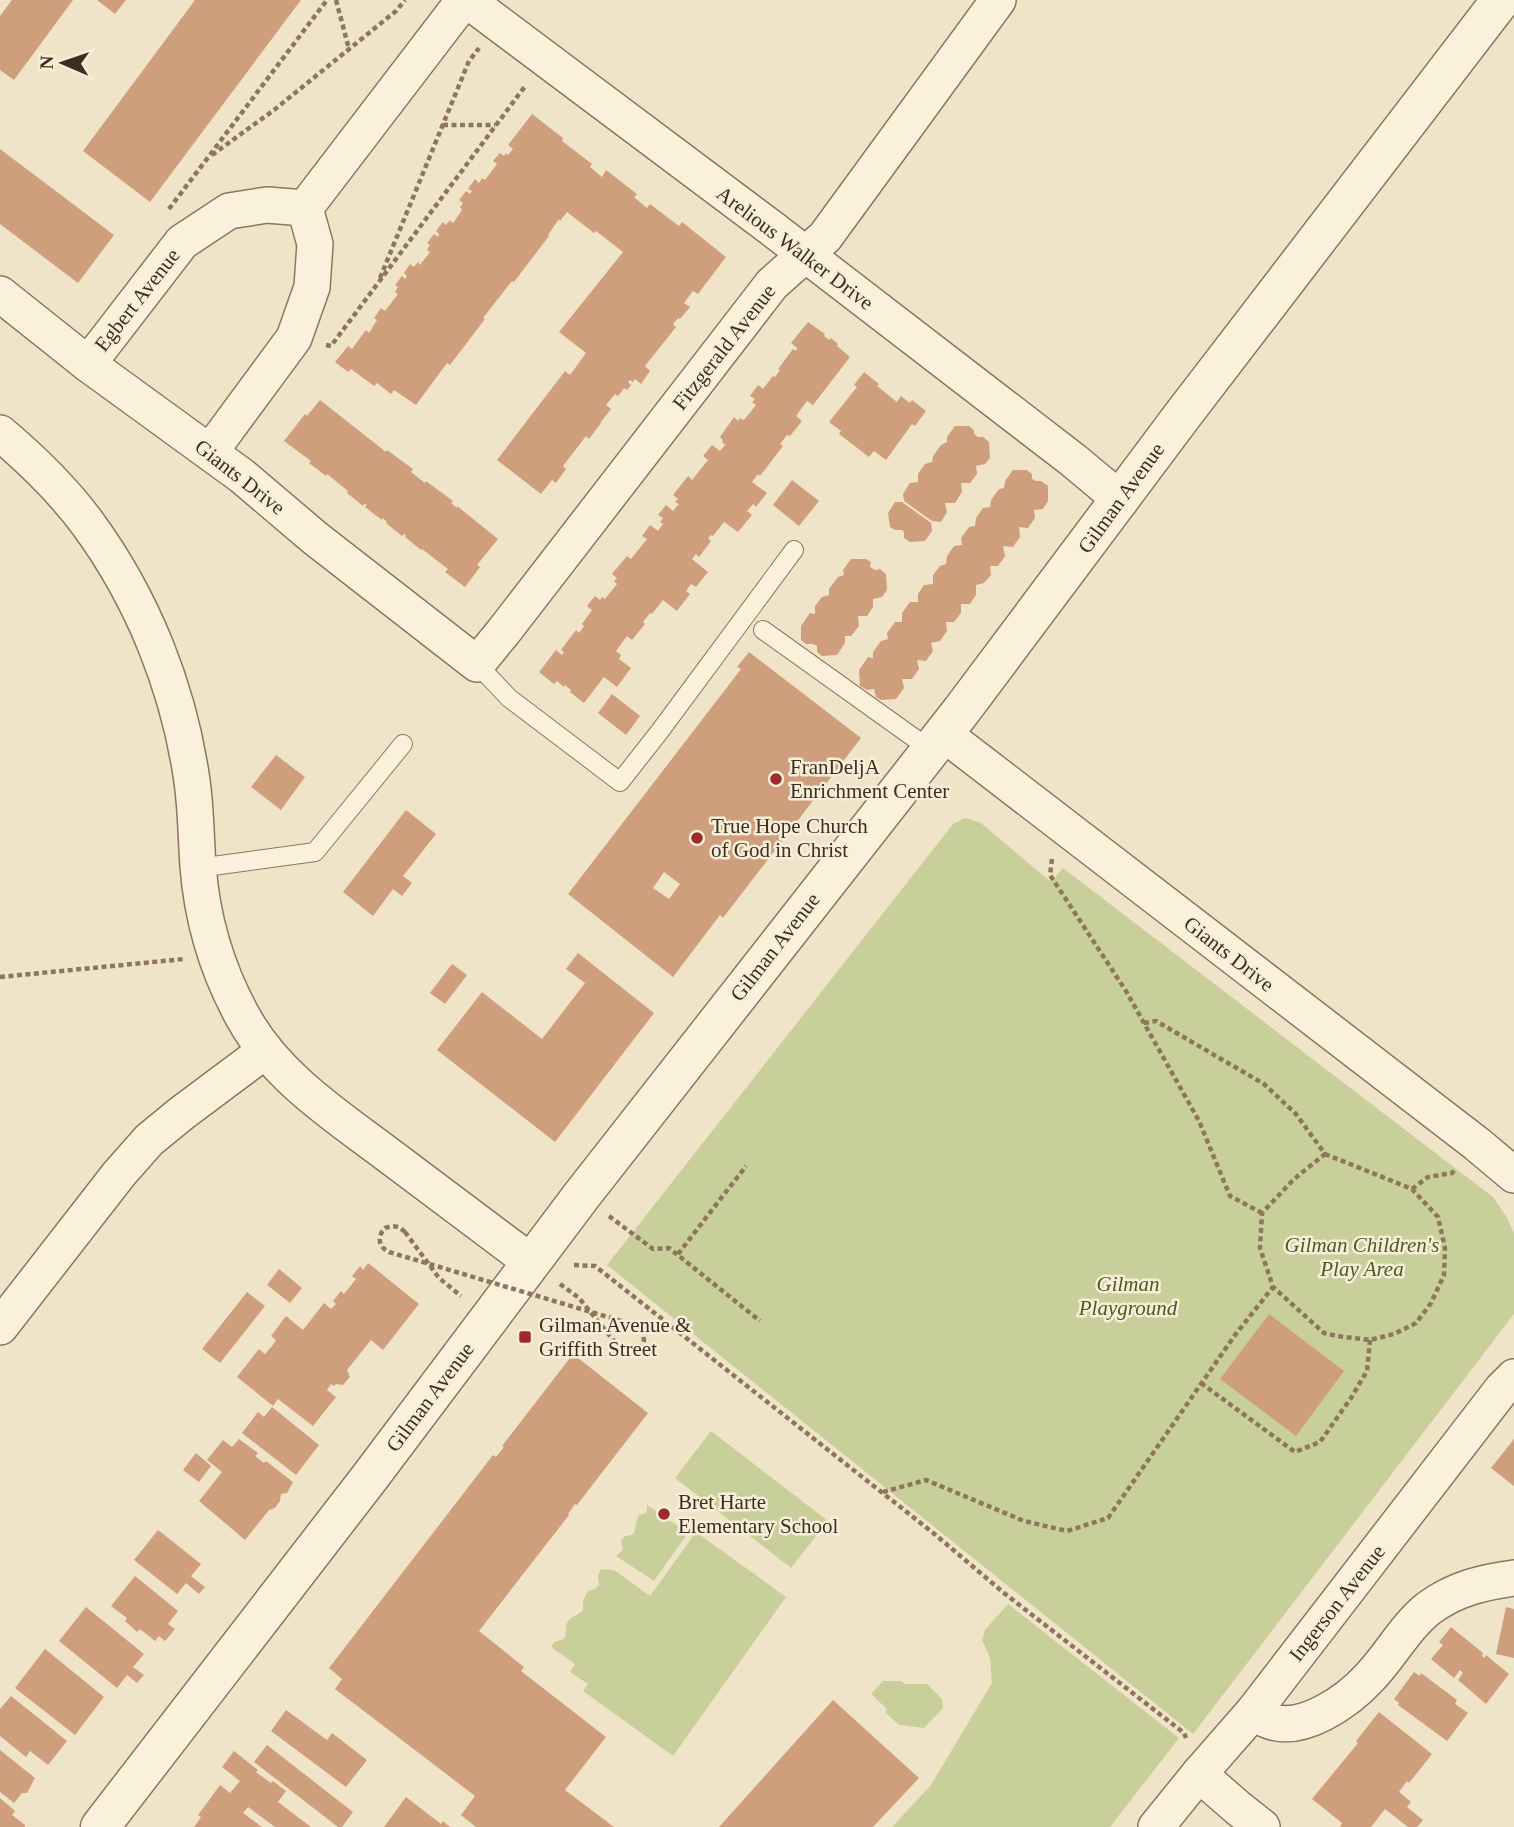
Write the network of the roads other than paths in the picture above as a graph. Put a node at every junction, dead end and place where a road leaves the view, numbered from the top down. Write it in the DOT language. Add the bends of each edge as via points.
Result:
graph roads {
  1 [pos="465,0"];
  2 [pos="998,0"];
  3 [pos="1501,0"];
  4 [pos="305,208"];
  5 [pos="805,255"];
  6 [pos="0,294"];
  7 [pos="88,364"];
  8 [pos="0,433"];
  9 [pos="210,452"];
  10 [pos="1121,500"];
  11 [pos="794,550"];
  12 [pos="763,630"];
  13 [pos="477,664"];
  14 [pos="937,742"];
  15 [pos="403,744"];
  16 [pos="198,868"];
  17 [pos="265,1051"];
  18 [pos="1514,1175"];
  19 [pos="531,1262"];
  20 [pos="0,1327"];
  21 [pos="1514,1377"];
  22 [pos="1514,1578"];
  23 [pos="1254,1711"];
  24 [pos="1199,1774"];
  25 [pos="100,1827"];
  26 [pos="1156,1827"];
  27 [pos="1262,1827"];
  1 -- 4 [label="street"];
  1 -- 5 [label="street, Arelious Walker Drive"];
  2 -- 5 [label="street, Fitzgerald Avenue" via="825,237"];
  3 -- 10 [label="street, Gilman Avenue"];
  4 -- 7 [label="street, Egbert Avenue" via="267,205 229,211 182,242"];
  4 -- 9 [label="street" via="315,244 312,287 294,338"];
  5 -- 10 [label="street, Arelious Walker Drive"];
  5 -- 13 [label="street, Fitzgerald Avenue" via="772,284"];
  6 -- 7 [label="street, Giants Drive"];
  7 -- 9 [label="street, Giants Drive"];
  8 -- 16 [label="street" via="55,484 88,524 147,624 185,737"];
  9 -- 13 [label="street, Giants Drive"];
  10 -- 14 [label="street, Gilman Avenue"];
  11 -- 13 [label="lane" via="620,782 509,698"];
  12 -- 14 [label="lane"];
  14 -- 18 [label="street, Giants Drive" via="1055,820"];
  14 -- 19 [label="street, Gilman Avenue"];
  15 -- 16 [label="lane" via="315,852"];
  16 -- 17 [label="street" via="213,950 228,987"];
  17 -- 19 [label="street" via="329,1111"];
  17 -- 20 [label="street" via="149,1140"];
  19 -- 25 [label="street, Gilman Avenue"];
  21 -- 23 [label="street, Ingerson Avenue"];
  22 -- 23 [label="street" via="1458,1591 1429,1608 1371,1677 1330,1709 1303,1722 1285,1724"];
  23 -- 24 [label="street, Ingerson Avenue"];
  24 -- 26 [label="street, Ingerson Avenue"];
  24 -- 27 [label="street"];
}
